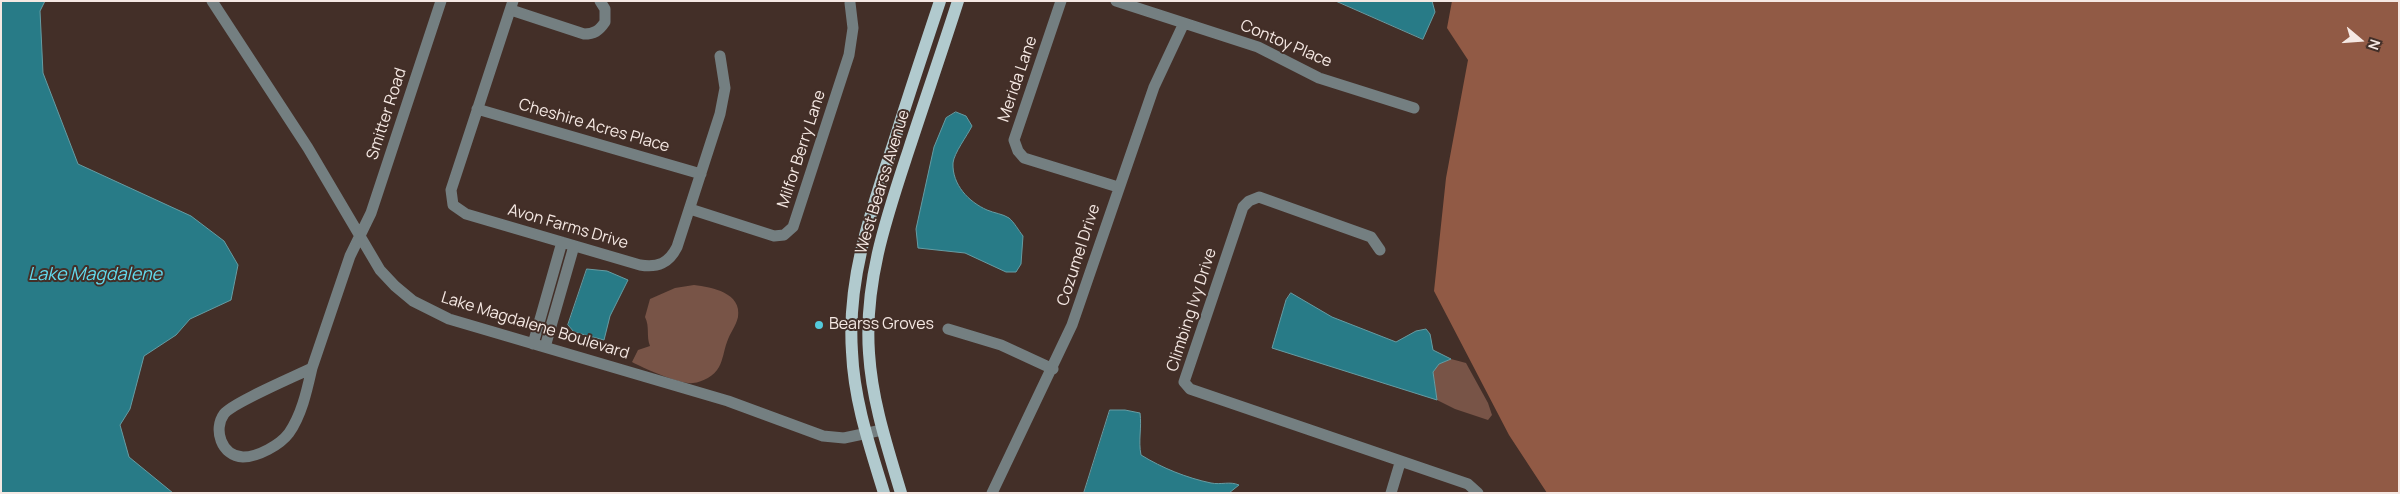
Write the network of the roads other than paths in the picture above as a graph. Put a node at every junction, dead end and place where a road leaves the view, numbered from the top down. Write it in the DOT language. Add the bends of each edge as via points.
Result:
graph roads {
  1 [pos="212,1"];
  2 [pos="441,1"];
  3 [pos="600,1"];
  4 [pos="940,1"];
  5 [pos="958,1"];
  6 [pos="1061,1"];
  7 [pos="1116,1"];
  8 [pos="850,3"];
  9 [pos="512,6"];
  10 [pos="1184,23"];
  11 [pos="720,56"];
  12 [pos="478,108"];
  13 [pos="1414,108"];
  14 [pos="701,174"];
  15 [pos="1118,187"];
  16 [pos="690,209"];
  17 [pos="360,236"];
  18 [pos="562,242"];
  19 [pos="574,246"];
  20 [pos="1380,250"];
  21 [pos="550,283"];
  22 [pos="563,286"];
  23 [pos="948,329"];
  24 [pos="533,344"];
  25 [pos="545,347"];
  26 [pos="312,368"];
  27 [pos="1053,369"];
  28 [pos="882,430"];
  29 [pos="866,434"];
  30 [pos="1400,463"];
  31 [pos="884,493"];
  32 [pos="901,493"];
  33 [pos="992,493"];
  34 [pos="1391,493"];
  35 [pos="1478,493"];
  1 -- 17 [label="street, Lake Magdalene Boulevard" via="308,148"];
  2 -- 17 [label="street, Smitter Road" via="371,213"];
  3 -- 9 [label="street, Avon Farms Drive" via="605,9 605,22 590,34"];
  4 -- 29 [label="main road, West Bearss Avenue" via="871,212 856,270 852,354 857,398"];
  5 -- 28 [label="main road, West Bearss Avenue" via="885,221 873,268 868,352"];
  6 -- 15 [label="street, Merida Lane" via="1014,140 1024,158"];
  7 -- 10 [label="street, Contoy Place"];
  8 -- 16 [label="street, Milfor Berry Lane" via="854,28 849,55 793,227 784,235 774,236"];
  9 -- 12 [label="street, Avon Farms Drive"];
  10 -- 13 [label="street, Contoy Place" via="1258,47 1319,78"];
  10 -- 15 [label="street, Cozumel Drive" via="1154,87"];
  11 -- 14 [label="street, Avon Farms Drive" via="723,98"];
  12 -- 14 [label="street, Cheshire Acres Place"];
  12 -- 18 [label="street, Avon Farms Drive" via="451,190 453,206 466,214"];
  14 -- 16 [label="street, Avon Farms Drive"];
  15 -- 27 [label="street, Cozumel Drive" via="1072,325"];
  16 -- 19 [label="street, Avon Farms Drive" via="674,254 660,265 640,265"];
  17 -- 24 [label="street, Lake Magdalene Boulevard" via="388,279 425,308 449,319"];
  17 -- 26 [label="street, Smitter Road" via="350,256"];
  18 -- 19 [label="street, Avon Farms Drive"];
  18 -- 21 [label="street"];
  19 -- 22 [label="street"];
  20 -- 30 [label="street, Climbing Ivy Drive" via="1371,236 1259,197 1249,201 1243,207 1184,382 1190,390"];
  21 -- 22 [label="street"];
  21 -- 24 [label="street"];
  22 -- 25 [label="street"];
  23 -- 27 [label="street" via="1001,345"];
  24 -- 25 [label="street, Lake Magdalene Boulevard"];
  25 -- 29 [label="street, Lake Magdalene Boulevard" via="728,401 823,436 844,438"];
  26 -- 26 [label="street, Smitter Road" via="300,411 288,435 253,455 241,457 229,452 218,434 224,414 230,408"];
  27 -- 33 [label="street, Cozumel Drive"];
  28 -- 29 [label="street, Lake Magdalene Boulevard"];
  28 -- 32 [label="main road, West Bearss Avenue"];
  29 -- 31 [label="main road, West Bearss Avenue"];
  30 -- 34 [label="street"];
  30 -- 35 [label="street, Climbing Ivy Drive" via="1468,484"];
}
